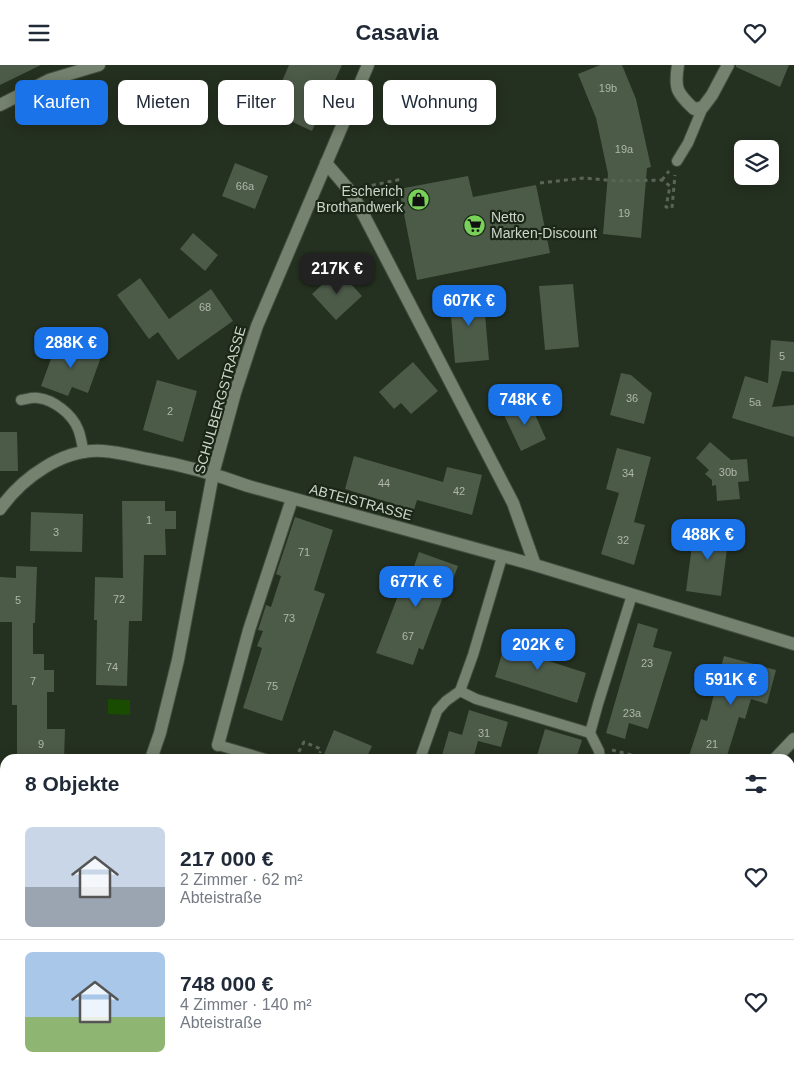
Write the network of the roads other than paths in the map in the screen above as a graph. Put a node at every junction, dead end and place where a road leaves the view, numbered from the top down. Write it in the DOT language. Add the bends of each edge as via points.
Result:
graph roads {
  1 [pos="99,65"];
  2 [pos="368,65"];
  3 [pos="678,65"];
  4 [pos="728,65"];
  5 [pos="0,105"];
  6 [pos="703,107"];
  7 [pos="677,161"];
  8 [pos="326,163"];
  9 [pos="22,400"];
  10 [pos="84,453"];
  11 [pos="213,474"];
  12 [pos="292,499"];
  13 [pos="0,509"];
  14 [pos="502,557"];
  15 [pos="535,565"];
  16 [pos="632,595"];
  17 [pos="794,644"];
  18 [pos="460,691"];
  19 [pos="590,733"];
  20 [pos="794,739"];
  21 [pos="218,745"];
  22 [pos="153,754"];
  23 [pos="248,754"];
  24 [pos="422,754"];
  25 [pos="599,754"];
  26 [pos="780,754"];
  1 -- 5 [label="street" via="49,80"];
  2 -- 8 [label="street, SCHULBERGSTRASSE"];
  3 -- 6 [label="street" via="675,81 681,96 694,109"];
  4 -- 6 [label="street"];
  6 -- 7 [label="lane"];
  8 -- 11 [label="street, SCHULBERGSTRASSE" via="256,326"];
  8 -- 15 [label="street" via="359,205 513,503"];
  9 -- 10 [label="lane" via="38,398 62,409 78,429"];
  10 -- 11 [label="street, ABTEISTRASSE" via="102,451"];
  10 -- 13 [label="street, ABTEISTRASSE" via="56,461 32,476 11,494"];
  11 -- 12 [label="street, ABTEISTRASSE"];
  11 -- 22 [label="street, SCHULBERGSTRASSE" via="178,660"];
  12 -- 14 [label="street, ABTEISTRASSE"];
  12 -- 21 [label="street" via="249,630"];
  14 -- 15 [label="street, ABTEISTRASSE"];
  14 -- 18 [label="lane"];
  15 -- 16 [label="street, ABTEISTRASSE"];
  16 -- 17 [label="street, ABTEISTRASSE"];
  16 -- 19 [label="lane"];
  18 -- 19 [label="lane" via="476,699"];
  18 -- 24 [label="lane" via="437,711"];
  19 -- 25 [label="lane"];
  20 -- 26 [label="street"];
  21 -- 23 [label="lane"];
}
